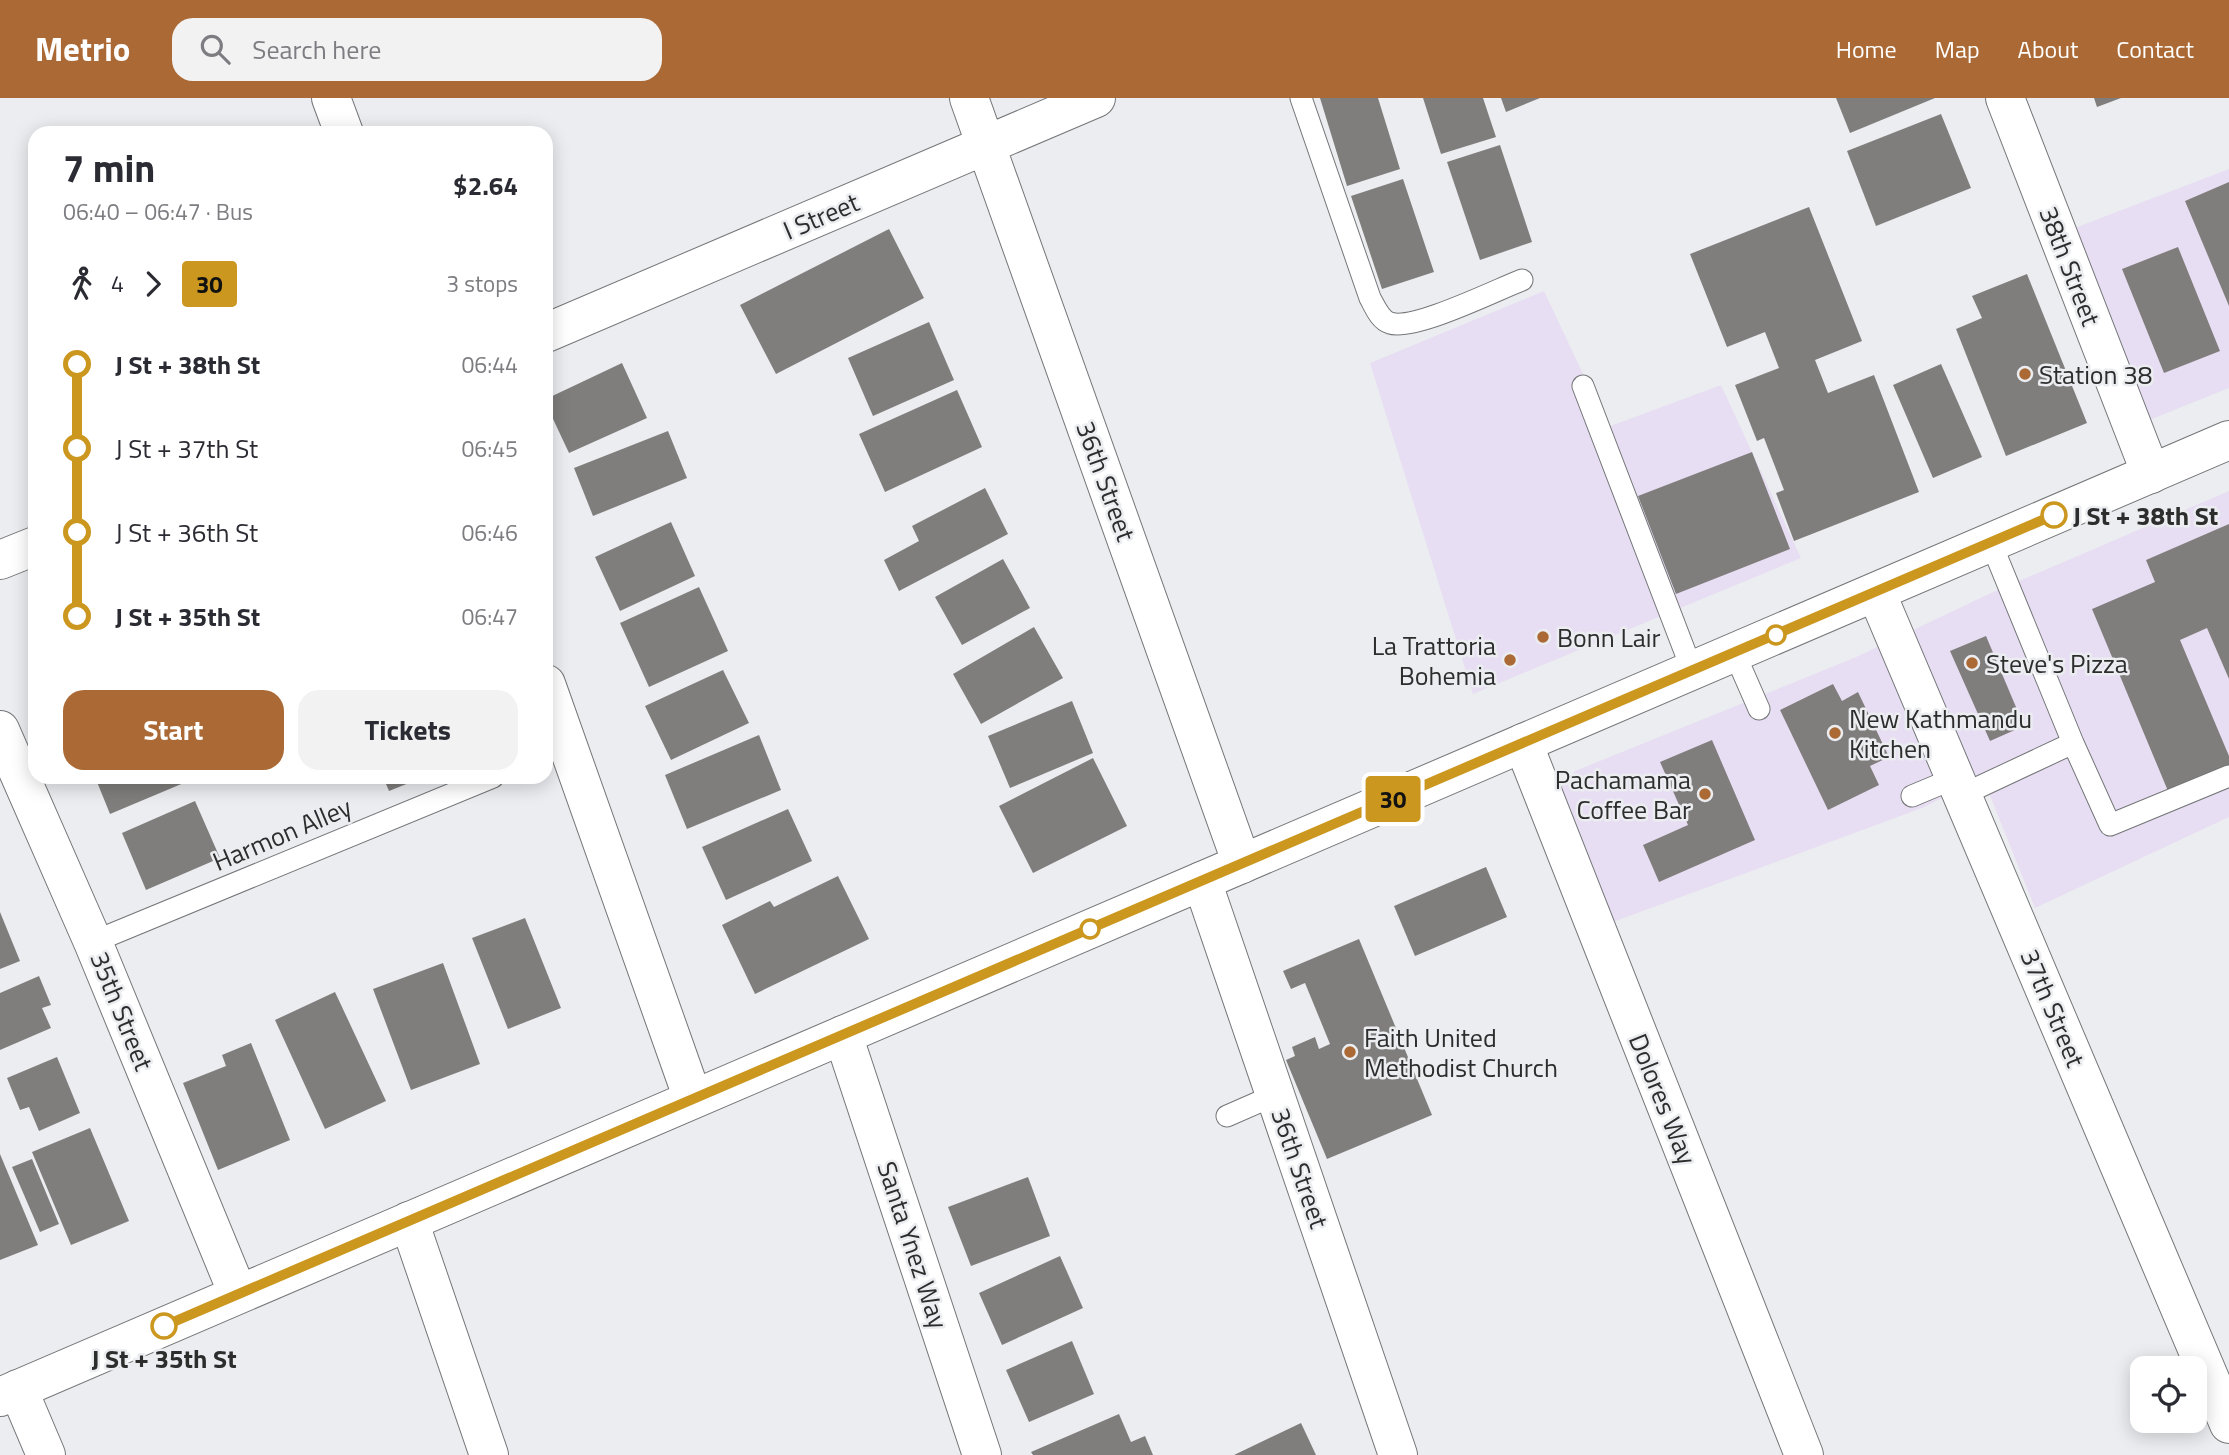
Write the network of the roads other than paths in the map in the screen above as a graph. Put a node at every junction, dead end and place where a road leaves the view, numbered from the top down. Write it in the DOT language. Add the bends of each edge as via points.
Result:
graph roads {
  1 [pos="331,98"];
  2 [pos="968,98"];
  3 [pos="1096,98"];
  4 [pos="1301,98"];
  5 [pos="2005,98"];
  6 [pos="341,126"];
  7 [pos="986,145"];
  8 [pos="1522,280"];
  9 [pos="553,330"];
  10 [pos="1583,386"];
  11 [pos="2229,440"];
  12 [pos="2151,474"];
  13 [pos="1991,543"];
  14 [pos="28,549"];
  15 [pos="0,560"];
  16 [pos="1876,592"];
  17 [pos="1734,652"];
  18 [pos="1692,670"];
  19 [pos="1759,709"];
  20 [pos="553,726"];
  21 [pos="0,730"];
  22 [pos="1523,743"];
  23 [pos="2073,743"];
  24 [pos="557,750"];
  25 [pos="2229,776"];
  26 [pos="476,784"];
  27 [pos="1959,787"];
  28 [pos="1912,796"];
  29 [pos="1242,864"];
  30 [pos="1202,881"];
  31 [pos="93,942"];
  32 [pos="843,1035"];
  33 [pos="1275,1095"];
  34 [pos="693,1099"];
  35 [pos="1227,1116"];
  36 [pos="410,1221"];
  37 [pos="238,1294"];
  38 [pos="9,1393"];
  39 [pos="2229,1424"];
  40 [pos="46,1455"];
  41 [pos="489,1455"];
  42 [pos="982,1455"];
  43 [pos="1398,1455"];
  44 [pos="1804,1455"];
  1 -- 6 [label="street"];
  2 -- 7 [label="street, 36th Street"];
  3 -- 7 [label="street, I Street"];
  4 -- 8 [label="lane" via="1370,298 1381,317 1390,323 1415,323"];
  5 -- 12 [label="street, 38th Street"];
  7 -- 9 [label="street, I Street"];
  7 -- 29 [label="street, 36th Street"];
  10 -- 18 [label="lane"];
  11 -- 12 [label="street"];
  12 -- 13 [label="street"];
  13 -- 16 [label="street"];
  13 -- 23 [label="lane"];
  14 -- 15 [label="street"];
  16 -- 17 [label="street"];
  16 -- 27 [label="street, 37th Street"];
  17 -- 18 [label="street"];
  17 -- 19 [label="lane"];
  18 -- 22 [label="street"];
  20 -- 24 [label="street"];
  21 -- 31 [label="street, 35th Street"];
  22 -- 29 [label="street"];
  22 -- 44 [label="street, Dolores Way"];
  23 -- 25 [label="lane" via="2110,825"];
  23 -- 27 [label="lane"];
  24 -- 34 [label="street"];
  26 -- 31 [label="lane, Harmon Alley"];
  27 -- 28 [label="lane"];
  27 -- 39 [label="street, 37th Street"];
  29 -- 30 [label="street"];
  30 -- 32 [label="street"];
  30 -- 33 [label="street, 36th Street"];
  31 -- 37 [label="street, 35th Street"];
  32 -- 34 [label="street"];
  32 -- 42 [label="street, Santa Ynez Way"];
  33 -- 35 [label="lane"];
  33 -- 43 [label="street, 36th Street"];
  34 -- 36 [label="street"];
  36 -- 37 [label="street"];
  36 -- 41 [label="street"];
  37 -- 38 [label="street"];
  38 -- 40 [label="street"];
}
